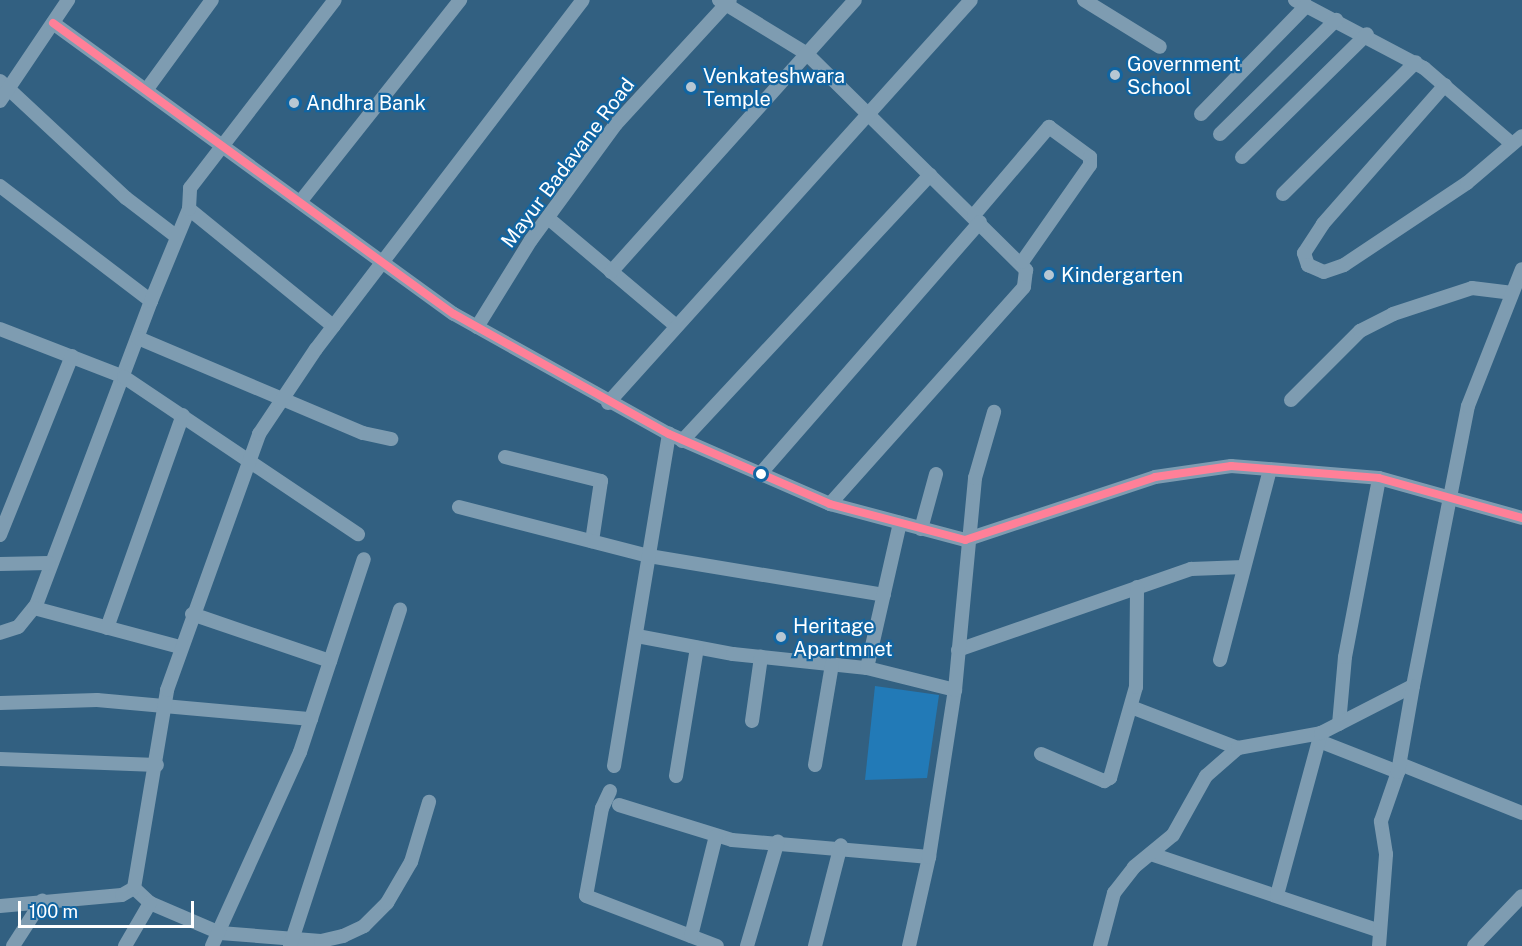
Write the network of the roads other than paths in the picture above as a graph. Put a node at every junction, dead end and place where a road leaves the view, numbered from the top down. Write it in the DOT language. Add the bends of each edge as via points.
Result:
graph roads {
  1 [pos="68,0"];
  2 [pos="212,0"];
  3 [pos="335,0"];
  4 [pos="460,0"];
  5 [pos="583,0"];
  6 [pos="855,0"];
  7 [pos="971,0"];
  8 [pos="1084,0"];
  9 [pos="725,2"];
  10 [pos="1301,3"];
  11 [pos="1336,20"];
  12 [pos="53,23"];
  13 [pos="1367,34"];
  14 [pos="1160,47"];
  15 [pos="807,54"];
  16 [pos="1416,62"];
  17 [pos="4,84"];
  18 [pos="1446,85"];
  19 [pos="147,89"];
  20 [pos="0,101"];
  21 [pos="867,111"];
  22 [pos="1201,114"];
  23 [pos="1220,134"];
  24 [pos="1520,138"];
  25 [pos="222,144"];
  26 [pos="1242,157"];
  27 [pos="930,175"];
  28 [pos="0,186"];
  29 [pos="1283,194"];
  30 [pos="300,202"];
  31 [pos="189,209"];
  32 [pos="548,218"];
  33 [pos="977,219"];
  34 [pos="177,237"];
  35 [pos="384,258"];
  36 [pos="1022,261"];
  37 [pos="1522,269"];
  38 [pos="611,272"];
  39 [pos="1511,293"];
  40 [pos="151,301"];
  41 [pos="674,324"];
  42 [pos="333,326"];
  43 [pos="477,327"];
  44 [pos="0,330"];
  45 [pos="137,342"];
  46 [pos="72,357"];
  47 [pos="126,373"];
  48 [pos="282,399"];
  49 [pos="1291,400"];
  50 [pos="608,403"];
  51 [pos="994,412"];
  52 [pos="183,415"];
  53 [pos="669,434"];
  54 [pos="391,439"];
  55 [pos="682,441"];
  56 [pos="505,457"];
  57 [pos="250,459"];
  58 [pos="1270,469"];
  59 [pos="762,473"];
  60 [pos="936,474"];
  61 [pos="1379,478"];
  62 [pos="1448,500"];
  63 [pos="830,504"];
  64 [pos="459,507"];
  65 [pos="861,513"];
  66 [pos="1522,518"];
  67 [pos="900,523"];
  68 [pos="922,526"];
  69 [pos="357,534"];
  70 [pos="0,535"];
  71 [pos="965,540"];
  72 [pos="592,541"];
  73 [pos="649,556"];
  74 [pos="364,558"];
  75 [pos="49,563"];
  76 [pos="0,564"];
  77 [pos="1244,567"];
  78 [pos="1137,587"];
  79 [pos="884,595"];
  80 [pos="34,608"];
  81 [pos="400,609"];
  82 [pos="192,614"];
  83 [pos="107,628"];
  84 [pos="0,633"];
  85 [pos="637,636"];
  86 [pos="180,647"];
  87 [pos="697,648"];
  88 [pos="958,650"];
  89 [pos="761,657"];
  90 [pos="1220,660"];
  91 [pos="330,661"];
  92 [pos="832,664"];
  93 [pos="867,668"];
  94 [pos="1413,686"];
  95 [pos="956,690"];
  96 [pos="0,703"];
  97 [pos="165,707"];
  98 [pos="1131,707"];
  99 [pos="311,719"];
  100 [pos="752,721"];
  101 [pos="1339,724"];
  102 [pos="1320,737"];
  103 [pos="1238,748"];
  104 [pos="1041,754"];
  105 [pos="0,759"];
  106 [pos="157,765"];
  107 [pos="815,765"];
  108 [pos="614,766"];
  109 [pos="1399,768"];
  110 [pos="676,776"];
  111 [pos="610,791"];
  112 [pos="429,802"];
  113 [pos="619,805"];
  114 [pos="1522,813"];
  115 [pos="716,836"];
  116 [pos="778,842"];
  117 [pos="842,845"];
  118 [pos="1154,855"];
  119 [pos="929,857"];
  120 [pos="134,888"];
  121 [pos="1277,895"];
  122 [pos="1522,896"];
  123 [pos="42,901"];
  124 [pos="150,903"];
  125 [pos="0,906"];
  126 [pos="1377,930"];
  127 [pos="220,933"];
  128 [pos="692,936"];
  129 [pos="291,942"];
  130 [pos="912,945"];
  131 [pos="13,946"];
  132 [pos="125,946"];
  133 [pos="212,946"];
  134 [pos="717,946"];
  135 [pos="747,946"];
  136 [pos="816,946"];
  137 [pos="1100,946"];
  138 [pos="1379,946"];
  139 [pos="1474,946"];
  1 -- 12 [label="street"];
  2 -- 19 [label="street"];
  3 -- 25 [label="street"];
  4 -- 30 [label="street"];
  5 -- 35 [label="street"];
  6 -- 15 [label="street"];
  7 -- 21 [label="street"];
  8 -- 14 [label="street"];
  9 -- 15 [label="street"];
  9 -- 32 [label="street, Mayur Badavane Road" via="616,124"];
  10 -- 11 [label="street"];
  10 -- 22 [label="street"];
  11 -- 13 [label="street"];
  11 -- 23 [label="street"];
  12 -- 17 [label="street"];
  12 -- 19 [label="street"];
  13 -- 16 [label="street"];
  13 -- 26 [label="street"];
  15 -- 21 [label="street"];
  15 -- 38 [label="street"];
  16 -- 18 [label="street"];
  16 -- 29 [label="street"];
  17 -- 20 [label="street"];
  17 -- 34 [label="street" via="126,198"];
  18 -- 24 [label="street"];
  18 -- 24 [label="street" via="1323,224 1304,253 1308,265 1324,272 1344,265 1467,183"];
  19 -- 25 [label="street"];
  21 -- 27 [label="street"];
  21 -- 41 [label="street"];
  25 -- 30 [label="street"];
  25 -- 31 [label="street" via="190,188"];
  27 -- 33 [label="street"];
  27 -- 55 [label="street"];
  28 -- 40 [label="street"];
  30 -- 35 [label="street"];
  31 -- 34 [label="street"];
  31 -- 42 [label="street"];
  32 -- 38 [label="street"];
  32 -- 43 [label="street, Mayur Badavane Road"];
  33 -- 36 [label="street"];
  33 -- 36 [label="street" via="1049,127 1090,157 1090,165"];
  33 -- 59 [label="street"];
  34 -- 40 [label="street"];
  35 -- 42 [label="street"];
  35 -- 43 [label="street"];
  36 -- 63 [label="street" via="1028,278 1024,287"];
  37 -- 39 [label="street"];
  38 -- 41 [label="street"];
  39 -- 49 [label="street" via="1472,288 1393,314 1360,331"];
  39 -- 62 [label="street" via="1479,367"];
  40 -- 45 [label="street"];
  41 -- 50 [label="street"];
  42 -- 48 [label="street"];
  43 -- 50 [label="street"];
  44 -- 46 [label="street"];
  45 -- 47 [label="street"];
  45 -- 48 [label="street"];
  46 -- 47 [label="street"];
  46 -- 70 [label="street"];
  47 -- 52 [label="street"];
  47 -- 75 [label="street"];
  48 -- 54 [label="street"];
  48 -- 57 [label="street"];
  50 -- 53 [label="street"];
  51 -- 71 [label="street" via="975,478"];
  52 -- 57 [label="street"];
  52 -- 83 [label="street"];
  53 -- 55 [label="street"];
  53 -- 73 [label="street"];
  55 -- 59 [label="street"];
  56 -- 72 [label="street" via="601,481"];
  57 -- 69 [label="street"];
  57 -- 82 [label="street"];
  58 -- 61 [label="street"];
  58 -- 71 [label="street" via="1212,466 1155,477"];
  58 -- 77 [label="street"];
  59 -- 63 [label="street"];
  60 -- 68 [label="street"];
  61 -- 62 [label="street"];
  61 -- 101 [label="street" via="1345,657"];
  62 -- 66 [label="street"];
  62 -- 94 [label="street"];
  63 -- 65 [label="street"];
  64 -- 72 [label="street"];
  65 -- 67 [label="street"];
  65 -- 68 [label="street" via="866,506"];
  67 -- 68 [label="street"];
  67 -- 79 [label="street"];
  68 -- 71 [label="street"];
  71 -- 88 [label="street"];
  72 -- 73 [label="street"];
  73 -- 79 [label="street"];
  73 -- 85 [label="street"];
  74 -- 91 [label="street"];
  75 -- 76 [label="street"];
  75 -- 80 [label="street"];
  77 -- 78 [label="street" via="1207,566"];
  77 -- 90 [label="street"];
  78 -- 88 [label="street"];
  78 -- 98 [label="street"];
  79 -- 93 [label="street"];
  80 -- 83 [label="street"];
  80 -- 84 [label="street" via="18,627"];
  81 -- 129 [label="street"];
  82 -- 86 [label="street"];
  82 -- 91 [label="street"];
  83 -- 86 [label="street"];
  85 -- 87 [label="street"];
  85 -- 108 [label="street"];
  86 -- 97 [label="street"];
  87 -- 89 [label="street"];
  87 -- 110 [label="street"];
  88 -- 95 [label="street"];
  89 -- 92 [label="street"];
  89 -- 100 [label="street"];
  91 -- 99 [label="street"];
  92 -- 93 [label="street"];
  92 -- 107 [label="street"];
  93 -- 95 [label="street"];
  94 -- 101 [label="street"];
  94 -- 109 [label="street"];
  95 -- 119 [label="street"];
  96 -- 97 [label="street" via="97,700"];
  97 -- 99 [label="street"];
  97 -- 106 [label="street"];
  98 -- 103 [label="street"];
  98 -- 104 [label="street" via="1107,781"];
  99 -- 127 [label="street"];
  101 -- 102 [label="street"];
  102 -- 103 [label="street"];
  102 -- 109 [label="street"];
  102 -- 121 [label="street"];
  103 -- 118 [label="street" via="1206,776 1182,824"];
  105 -- 106 [label="street"];
  106 -- 120 [label="street"];
  109 -- 114 [label="street"];
  109 -- 126 [label="street" via="1381,820 1386,854"];
  111 -- 128 [label="street" via="602,808 586,896"];
  112 -- 129 [label="street" via="411,862 387,903 364,926 321,941"];
  113 -- 115 [label="street"];
  115 -- 116 [label="street"];
  115 -- 128 [label="street"];
  116 -- 117 [label="street"];
  116 -- 135 [label="street"];
  117 -- 119 [label="street"];
  117 -- 136 [label="street"];
  118 -- 121 [label="street"];
  118 -- 137 [label="street" via="1134,867 1114,893"];
  119 -- 130 [label="street"];
  120 -- 123 [label="street" via="122,895"];
  120 -- 124 [label="street"];
  121 -- 126 [label="street"];
  122 -- 139 [label="street"];
  123 -- 125 [label="street"];
  123 -- 131 [label="street"];
  124 -- 127 [label="street"];
  124 -- 132 [label="street"];
  126 -- 138 [label="street"];
  127 -- 129 [label="street"];
  127 -- 133 [label="street"];
  128 -- 134 [label="street"];
}
